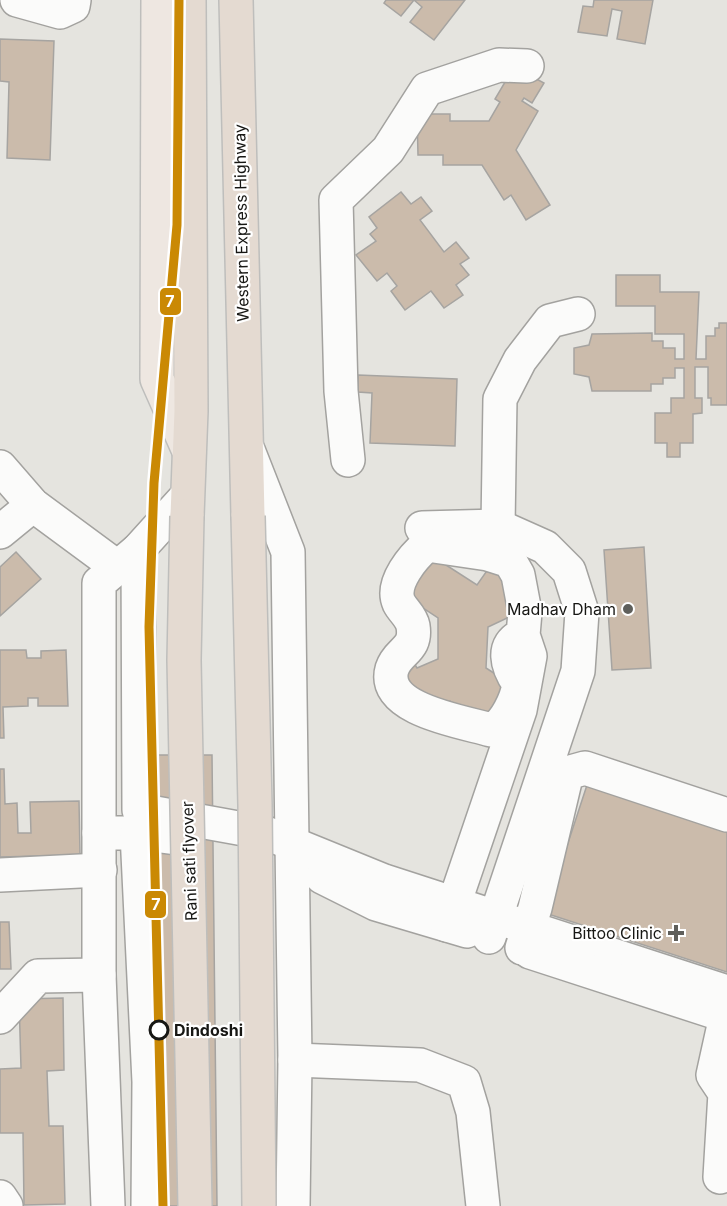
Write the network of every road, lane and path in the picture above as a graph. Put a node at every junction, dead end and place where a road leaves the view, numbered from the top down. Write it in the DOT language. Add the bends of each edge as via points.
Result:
graph roads {
  1 [pos="17,0"];
  2 [pos="74,0"];
  3 [pos="158,0"];
  4 [pos="189,0"];
  5 [pos="236,0"];
  6 [pos="527,66"];
  7 [pos="578,314"];
  8 [pos="246,446"];
  9 [pos="348,460"];
  10 [pos="0,467"];
  11 [pos="187,484"];
  12 [pos="12,514"];
  13 [pos="498,526"];
  14 [pos="422,528"];
  15 [pos="118,567"];
  16 [pos="523,635"];
  17 [pos="727,815"];
  18 [pos="119,833"];
  19 [pos="291,852"];
  20 [pos="100,870"];
  21 [pos="0,875"];
  22 [pos="451,914"];
  23 [pos="493,928"];
  24 [pos="525,938"];
  25 [pos="99,975"];
  26 [pos="648,979"];
  27 [pos="727,992"];
  28 [pos="727,1016"];
  29 [pos="0,1017"];
  30 [pos="295,1060"];
  31 [pos="720,1177"];
  32 [pos="0,1197"];
  33 [pos="6,1206"];
  34 [pos="108,1206"];
  35 [pos="127,1206"];
  36 [pos="148,1206"];
  37 [pos="195,1206"];
  38 [pos="259,1206"];
  39 [pos="293,1206"];
  40 [pos="483,1206"];
  1 -- 2 [label="street" via="60,12 73,6"];
  3 -- 11 [label="main road" via="157,379"];
  4 -- 11 [label="highway" via="191,411"];
  5 -- 8 [label="highway, Western Express Highway"];
  6 -- 9 [label="street" via="499,65 427,89 388,150 336,200 341,391"];
  7 -- 13 [label="street" via="550,321 520,360 500,399"];
  8 -- 19 [label="street" via="288,552"];
  8 -- 38 [label="highway, Western Express Highway, bridge"];
  10 -- 12 [label="street"];
  11 -- 15 [label="street"];
  11 -- 37 [label="highway, Rani sati flyover, bridge" via="184,660"];
  12 -- 15 [label="street"];
  13 -- 14 [label="street"];
  13 -- 23 [label="street" via="545,547 569,571 582,612 578,671"];
  15 -- 18 [label="street"];
  15 -- 19 [label="street" via="139,810 266,833"];
  16 -- 16 [label="street" via="525,612 518,575 510,561 427,545 414,556 398,586 398,599 413,626 413,644 392,669 392,684 402,699 417,709 491,730 498,727 517,695 519,684 509,670 508,656 510,644"];
  16 -- 22 [label="street" via="530,656 520,710"];
  17 -- 24 [label="street" via="585,768 567,773"];
  18 -- 19 [label="street"];
  18 -- 20 [label="street"];
  18 -- 35 [label="street"];
  18 -- 36 [label="street" via="149,1082"];
  19 -- 22 [label="street" via="380,893"];
  19 -- 30 [label="street"];
  20 -- 21 [label="street"];
  20 -- 25 [label="street"];
  22 -- 23 [label="street"];
  23 -- 24 [label="street"];
  24 -- 26 [label="street"];
  25 -- 29 [label="street" via="38,976"];
  25 -- 34 [label="street"];
  26 -- 27 [label="street"];
  26 -- 28 [label="street"];
  28 -- 31 [label="street" via="713,1075 725,1093"];
  30 -- 39 [label="street"];
  30 -- 40 [label="street" via="420,1065 464,1082 473,1112"];
  32 -- 33 [label="street"];
}
